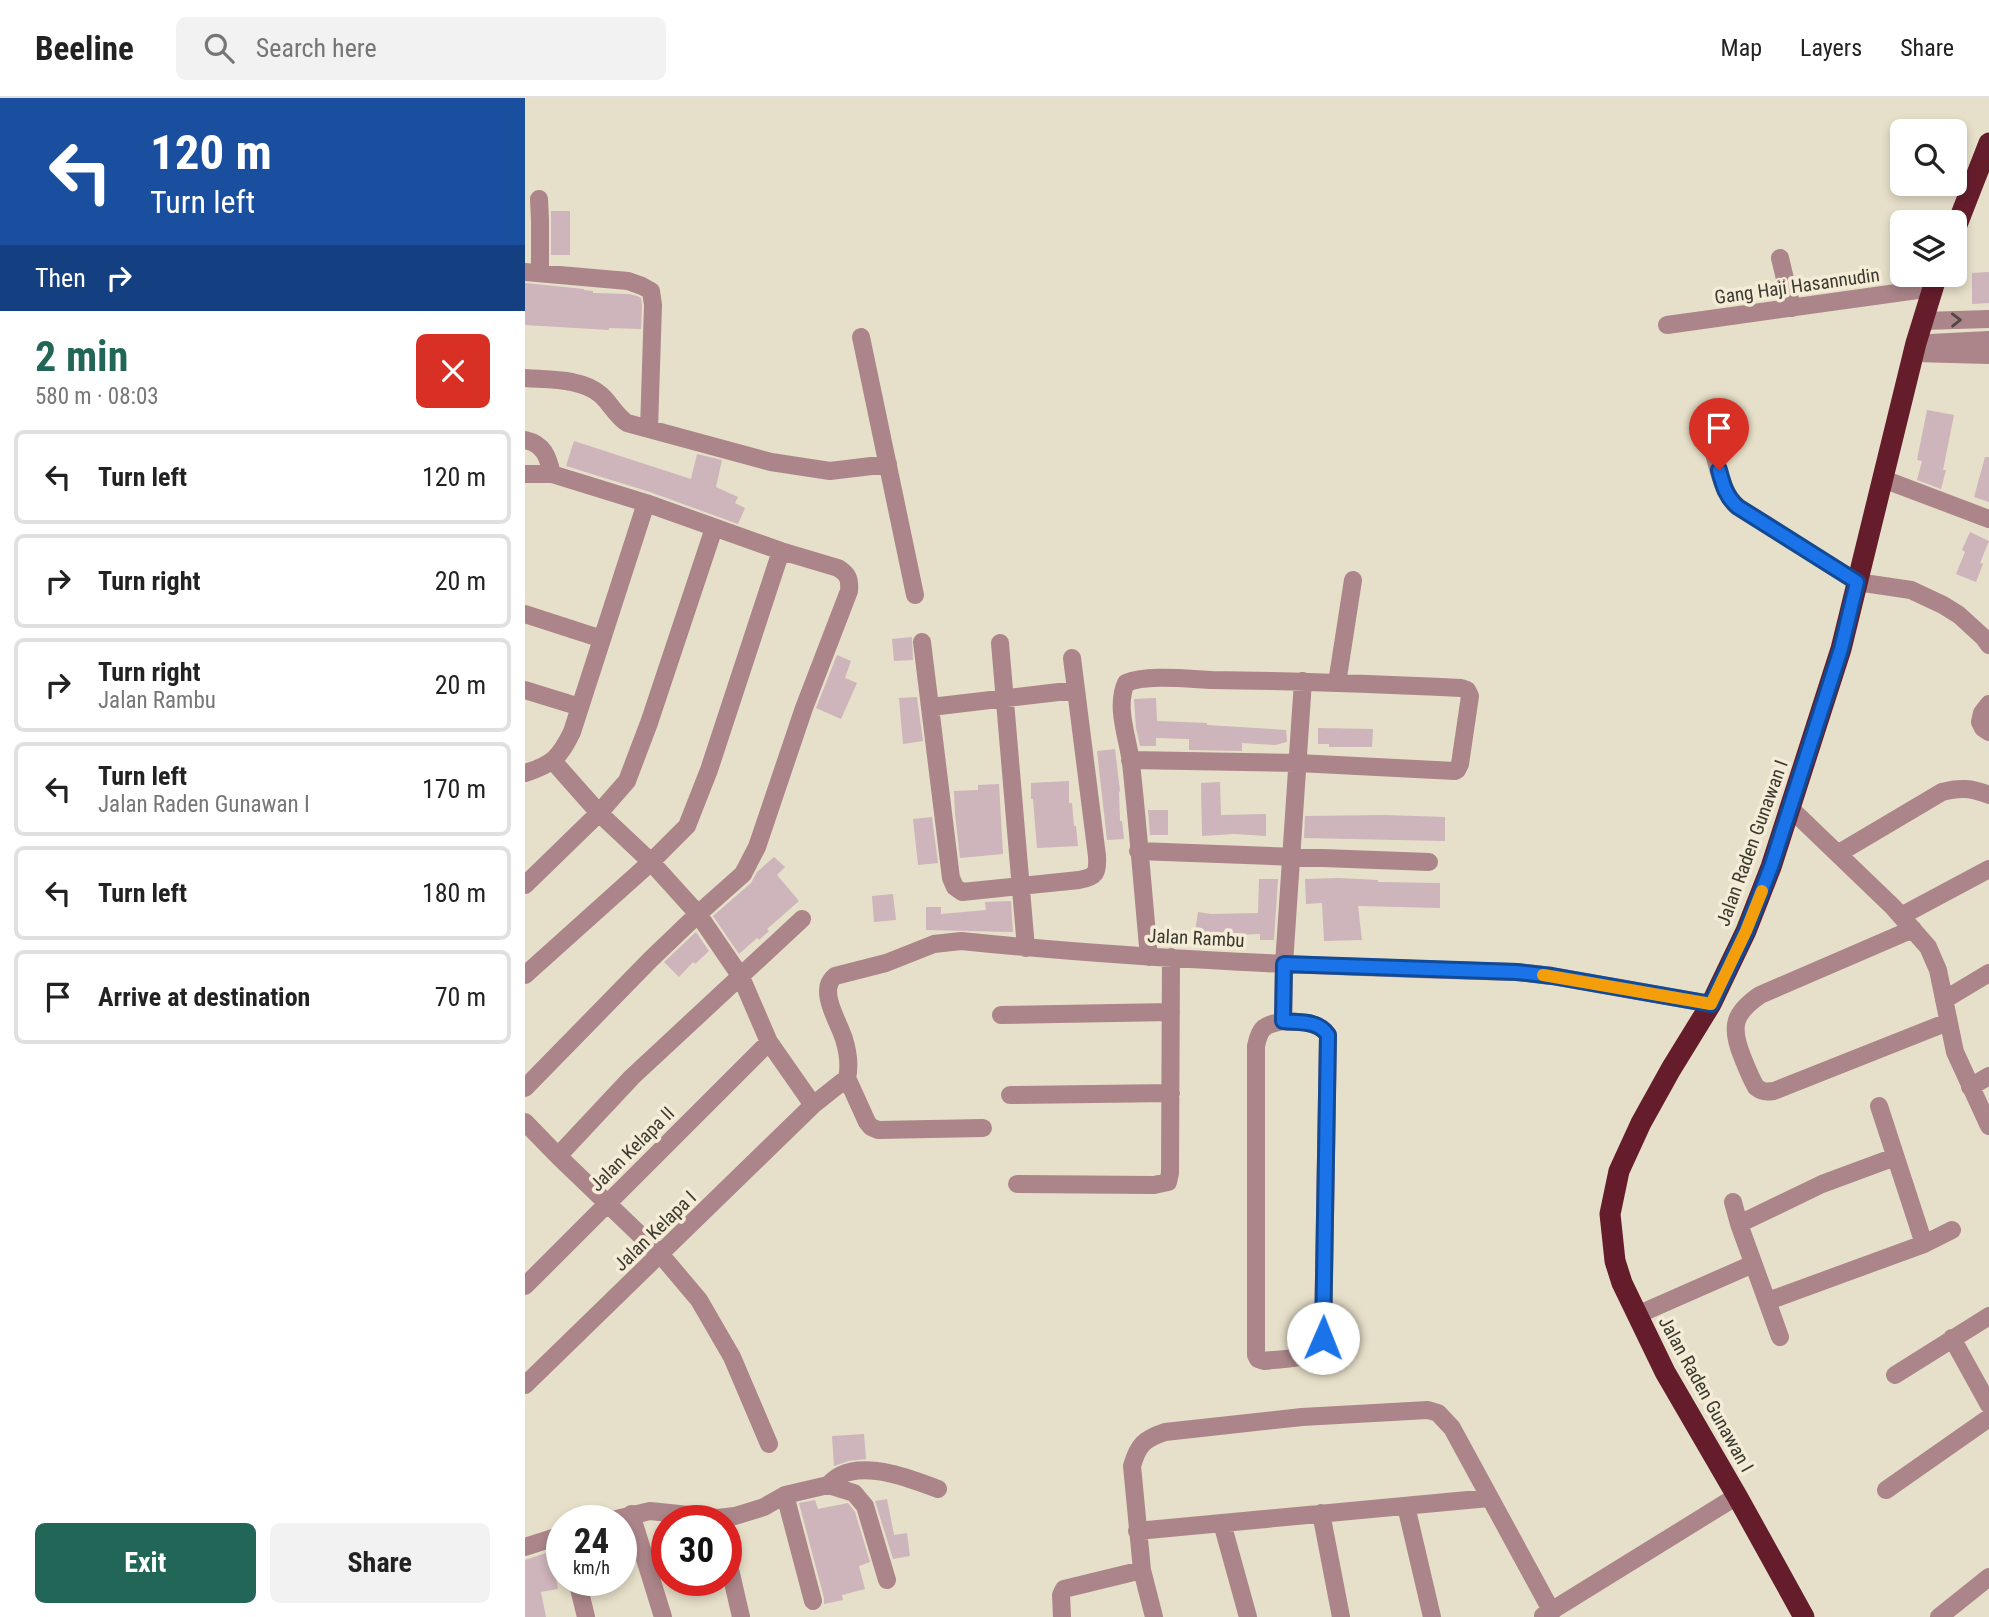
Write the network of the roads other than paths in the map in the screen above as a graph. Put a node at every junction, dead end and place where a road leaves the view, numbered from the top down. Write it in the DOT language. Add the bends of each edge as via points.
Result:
graph roads {
  1 [pos="1989,143"];
  2 [pos="539,199"];
  3 [pos="1963,210"];
  4 [pos="1780,258"];
  5 [pos="532,272"];
  6 [pos="1906,287"];
  7 [pos="1933,287"];
  8 [pos="1792,307"];
  9 [pos="1989,319"];
  10 [pos="1923,321"];
  11 [pos="1667,325"];
  12 [pos="861,337"];
  13 [pos="1989,340"];
  14 [pos="1915,348"];
  15 [pos="1989,355"];
  16 [pos="525,378"];
  17 [pos="649,429"];
  18 [pos="525,440"];
  19 [pos="1713,450"];
  20 [pos="888,464"];
  21 [pos="525,474"];
  22 [pos="552,474"];
  23 [pos="1883,479"];
  24 [pos="646,503"];
  25 [pos="1989,519"];
  26 [pos="714,528"];
  27 [pos="781,551"];
  28 [pos="1353,580"];
  29 [pos="1857,582"];
  30 [pos="915,595"];
  31 [pos="525,614"];
  32 [pos="602,639"];
  33 [pos="922,642"];
  34 [pos="1000,643"];
  35 [pos="1989,645"];
  36 [pos="1072,658"];
  37 [pos="1303,681"];
  38 [pos="1337,682"];
  39 [pos="525,690"];
  40 [pos="1076,690"];
  41 [pos="1005,699"];
  42 [pos="1988,705"];
  43 [pos="580,707"];
  44 [pos="930,707"];
  45 [pos="1989,733"];
  46 [pos="1131,760"];
  47 [pos="553,761"];
  48 [pos="1298,764"];
  49 [pos="525,773"];
  50 [pos="1989,795"];
  51 [pos="1790,808"];
  52 [pos="599,813"];
  53 [pos="1138,851"];
  54 [pos="1839,853"];
  55 [pos="1293,856"];
  56 [pos="651,862"];
  57 [pos="1429,862"];
  58 [pos="1989,869"];
  59 [pos="525,885"];
  60 [pos="1021,887"];
  61 [pos="698,914"];
  62 [pos="802,919"];
  63 [pos="1907,923"];
  64 [pos="1026,947"];
  65 [pos="1149,957"];
  66 [pos="1171,957"];
  67 [pos="1284,964"];
  68 [pos="1989,973"];
  69 [pos="525,975"];
  70 [pos="741,977"];
  71 [pos="1944,1000"];
  72 [pos="1711,1004"];
  73 [pos="1171,1012"];
  74 [pos="1001,1015"];
  75 [pos="1283,1021"];
  76 [pos="1948,1022"];
  77 [pos="769,1042"];
  78 [pos="1989,1076"];
  79 [pos="847,1078"];
  80 [pos="1969,1087"];
  81 [pos="525,1088"];
  82 [pos="1171,1093"];
  83 [pos="1010,1096"];
  84 [pos="813,1105"];
  85 [pos="1879,1107"];
  86 [pos="525,1122"];
  87 [pos="1989,1126"];
  88 [pos="983,1128"];
  89 [pos="558,1156"];
  90 [pos="1895,1157"];
  91 [pos="1017,1184"];
  92 [pos="1733,1202"];
  93 [pos="608,1203"];
  94 [pos="1739,1224"];
  95 [pos="1952,1230"];
  96 [pos="1924,1244"];
  97 [pos="661,1255"];
  98 [pos="1753,1264"];
  99 [pos="525,1286"];
  100 [pos="1768,1301"];
  101 [pos="1637,1315"];
  102 [pos="1989,1316"];
  103 [pos="1780,1337"];
  104 [pos="1952,1338"];
  105 [pos="1895,1375"];
  106 [pos="525,1385"];
  107 [pos="1989,1405"];
  108 [pos="1989,1418"];
  109 [pos="769,1444"];
  110 [pos="828,1485"];
  111 [pos="938,1489"];
  112 [pos="1886,1490"];
  113 [pos="785,1495"];
  114 [pos="1737,1496"];
  115 [pos="1489,1498"];
  116 [pos="1406,1506"];
  117 [pos="1321,1513"];
  118 [pos="742,1514"];
  119 [pos="1222,1523"];
  120 [pos="1137,1531"];
  121 [pos="637,1533"];
  122 [pos="546,1540"];
  123 [pos="525,1547"];
  124 [pos="1142,1570"];
  125 [pos="1989,1577"];
  126 [pos="887,1580"];
  127 [pos="581,1596"];
  128 [pos="736,1596"];
  129 [pos="813,1601"];
  130 [pos="1546,1614"];
  131 [pos="586,1617"];
  132 [pos="663,1617"];
  133 [pos="741,1617"];
  134 [pos="1062,1617"];
  135 [pos="1154,1617"];
  136 [pos="1248,1617"];
  137 [pos="1341,1617"];
  138 [pos="1432,1617"];
  139 [pos="1804,1617"];
  140 [pos="1939,1617"];
  1 -- 3 [label="highway"];
  2 -- 5 [label="street"];
  4 -- 8 [label="street"];
  5 -- 17 [label="street" via="628,281 651,291"];
  6 -- 8 [label="street, Gang Haji Hasannudin"];
  7 -- 10 [label="highway, Jalan Raden Gunawan I"];
  8 -- 11 [label="street, Gang Haji Hasannudin"];
  10 -- 9 [label="street, one-way"];
  10 -- 14 [label="highway, Jalan Raden Gunawan I"];
  12 -- 20 [label="street"];
  13 -- 14 [label="street"];
  14 -- 15 [label="street"];
  14 -- 23 [label="highway, Jalan Raden Gunawan I"];
  16 -- 17 [label="street" via="591,388 622,419"];
  17 -- 20 [label="street" via="782,464 830,471"];
  18 -- 22 [label="street" via="541,447"];
  19 -- 29 [label="street" via="1730,500"];
  20 -- 30 [label="street"];
  21 -- 22 [label="street"];
  22 -- 24 [label="street"];
  23 -- 25 [label="street"];
  23 -- 29 [label="highway, Jalan Raden Gunawan I"];
  24 -- 26 [label="street"];
  24 -- 32 [label="street"];
  26 -- 27 [label="street"];
  26 -- 52 [label="street" via="627,782"];
  27 -- 56 [label="street" via="687,826"];
  27 -- 61 [label="street" via="846,572 849,591 757,847 743,874"];
  28 -- 38 [label="street"];
  29 -- 35 [label="street" via="1924,595 1959,615"];
  29 -- 51 [label="highway, Jalan Raden Gunawan I" via="1841,649"];
  31 -- 32 [label="street"];
  32 -- 43 [label="street"];
  33 -- 44 [label="street"];
  34 -- 41 [label="street"];
  36 -- 40 [label="street"];
  37 -- 38 [label="street"];
  37 -- 46 [label="street" via="1161,679 1126,683 1122,708"];
  37 -- 48 [label="street"];
  38 -- 48 [label="street" via="1467,690 1470,696 1459,768"];
  39 -- 43 [label="street"];
  40 -- 41 [label="street"];
  40 -- 60 [label="street" via="1098,867 1090,878"];
  41 -- 44 [label="street"];
  41 -- 60 [label="street"];
  42 -- 45 [label="street" via="1980,722"];
  43 -- 47 [label="street" via="565,746"];
  44 -- 60 [label="street" via="955,887 962,892"];
  46 -- 48 [label="street"];
  46 -- 53 [label="street"];
  47 -- 49 [label="street"];
  47 -- 52 [label="street"];
  48 -- 55 [label="street"];
  50 -- 54 [label="street" via="1967,788 1942,792"];
  51 -- 54 [label="street"];
  51 -- 72 [label="highway, Jalan Raden Gunawan I" via="1746,931"];
  52 -- 56 [label="street"];
  52 -- 59 [label="street"];
  53 -- 55 [label="street"];
  53 -- 65 [label="street"];
  54 -- 63 [label="street"];
  55 -- 57 [label="street"];
  55 -- 67 [label="street"];
  56 -- 61 [label="street"];
  56 -- 69 [label="street"];
  58 -- 63 [label="street"];
  60 -- 64 [label="street"];
  61 -- 70 [label="street"];
  61 -- 81 [label="street"];
  62 -- 70 [label="street"];
  63 -- 71 [label="street" via="1933,957"];
  63 -- 76 [label="street" via="1760,995 1740,1013 1734,1028 1736,1041 1756,1087 1774,1091"];
  64 -- 65 [label="street, Jalan Rambu"];
  64 -- 79 [label="street, Jalan Rambu" via="947,942 835,976 828,990 844,1039"];
  65 -- 66 [label="street, Jalan Rambu"];
  66 -- 67 [label="street, Jalan Rambu"];
  66 -- 73 [label="street"];
  67 -- 72 [label="street, Jalan Rambu" via="1517,972"];
  67 -- 75 [label="street"];
  68 -- 71 [label="street"];
  70 -- 77 [label="street"];
  70 -- 89 [label="street" via="632,1077"];
  71 -- 76 [label="street"];
  72 -- 101 [label="highway, Jalan Raden Gunawan I" via="1641,1123 1619,1171 1610,1214 1613,1250"];
  73 -- 74 [label="street"];
  73 -- 82 [label="street"];
  75 -- 75 [label="street" via="1258,1032 1256,1046 1256,1356 1264,1361 1314,1352 1323,1338 1328,1035 1314,1024"];
  76 -- 80 [label="street"];
  77 -- 84 [label="street"];
  77 -- 93 [label="street, Jalan Kelapa II"];
  78 -- 80 [label="street"];
  79 -- 84 [label="street"];
  79 -- 88 [label="street" via="867,1122 879,1130"];
  80 -- 87 [label="street"];
  82 -- 83 [label="street"];
  82 -- 91 [label="street" via="1168,1182"];
  84 -- 97 [label="street, Jalan Kelapa I"];
  85 -- 90 [label="street"];
  86 -- 89 [label="street"];
  89 -- 93 [label="street"];
  90 -- 94 [label="street" via="1822,1184"];
  90 -- 96 [label="street"];
  92 -- 94 [label="street"];
  93 -- 97 [label="street"];
  93 -- 99 [label="street, Jalan Kelapa II"];
  94 -- 98 [label="street"];
  95 -- 96 [label="street"];
  96 -- 100 [label="street"];
  97 -- 106 [label="street, Jalan Kelapa I"];
  97 -- 109 [label="street" via="714,1324"];
  98 -- 100 [label="street"];
  98 -- 101 [label="street"];
  100 -- 103 [label="street"];
  101 -- 114 [label="highway, Jalan Raden Gunawan I"];
  102 -- 104 [label="street"];
  104 -- 105 [label="street"];
  104 -- 107 [label="street"];
  108 -- 112 [label="street"];
  110 -- 111 [label="street" via="839,1476 864,1471"];
  110 -- 113 [label="street"];
  110 -- 126 [label="street" via="861,1499"];
  113 -- 118 [label="street"];
  113 -- 129 [label="street"];
  114 -- 130 [label="street"];
  114 -- 139 [label="highway, Jalan Raden Gunawan I"];
  115 -- 116 [label="street"];
  115 -- 120 [label="street" via="1452,1428 1438,1413 1417,1410 1302,1417 1165,1432 1141,1444 1132,1466"];
  115 -- 130 [label="street"];
  116 -- 117 [label="street"];
  116 -- 138 [label="street"];
  117 -- 119 [label="street"];
  117 -- 137 [label="street"];
  119 -- 120 [label="street"];
  119 -- 136 [label="street"];
  120 -- 124 [label="street"];
  121 -- 132 [label="street"];
  122 -- 123 [label="street"];
  124 -- 134 [label="street" via="1064,1589"];
  124 -- 135 [label="street"];
  125 -- 140 [label="street"];
  127 -- 131 [label="street"];
  128 -- 133 [label="street"];
}
